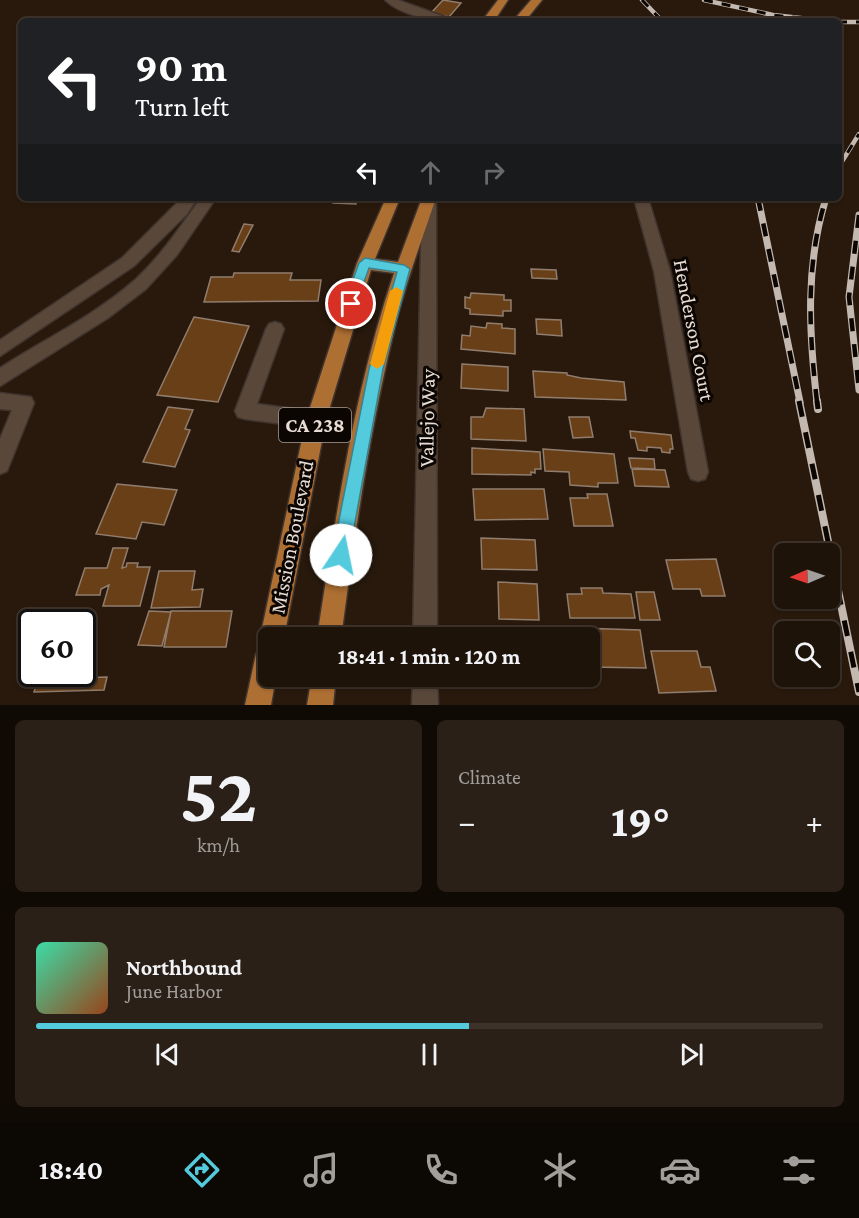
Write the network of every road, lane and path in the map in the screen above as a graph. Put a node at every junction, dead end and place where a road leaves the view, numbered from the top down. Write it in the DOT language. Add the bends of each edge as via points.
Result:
graph roads {
  1 [pos="390,0"];
  2 [pos="503,0"];
  3 [pos="537,0"];
  4 [pos="440,18"];
  5 [pos="490,18"];
  6 [pos="522,18"];
  7 [pos="188,201"];
  8 [pos="207,201"];
  9 [pos="392,201"];
  10 [pos="428,201"];
  11 [pos="429,201"];
  12 [pos="642,201"];
  13 [pos="365,263"];
  14 [pos="404,269"];
  15 [pos="275,329"];
  16 [pos="0,349"];
  17 [pos="0,378"];
  18 [pos="0,400"];
  19 [pos="316,420"];
  20 [pos="0,465"];
  21 [pos="698,472"];
  22 [pos="274,627"];
  23 [pos="331,627"];
  24 [pos="425,627"];
  25 [pos="262,687"];
  26 [pos="322,687"];
  27 [pos="425,687"];
  28 [pos="258,705"];
  29 [pos="320,705"];
  30 [pos="425,705"];
  1 -- 4 [label="street"];
  2 -- 5 [label="main road"];
  3 -- 6 [label="main road"];
  7 -- 16 [label="street" via="128,262"];
  8 -- 17 [label="street" via="157,268 108,310"];
  9 -- 13 [label="main road, Mission Boulevard / CA 238"];
  10 -- 14 [label="main road, CA 238"];
  11 -- 24 [label="street, Vallejo Way"];
  12 -- 21 [label="street, Henderson Court" via="662,272"];
  13 -- 14 [label="main road"];
  13 -- 19 [label="main road, Mission Boulevard / CA 238"];
  14 -- 23 [label="main road, CA 238" via="373,385"];
  15 -- 19 [label="street" via="245,411"];
  18 -- 20 [label="street" via="24,403"];
  19 -- 22 [label="main road, Mission Boulevard / CA 238"];
  25 -- 28 [label="main road"];
  26 -- 29 [label="main road"];
  27 -- 30 [label="street"];
}
